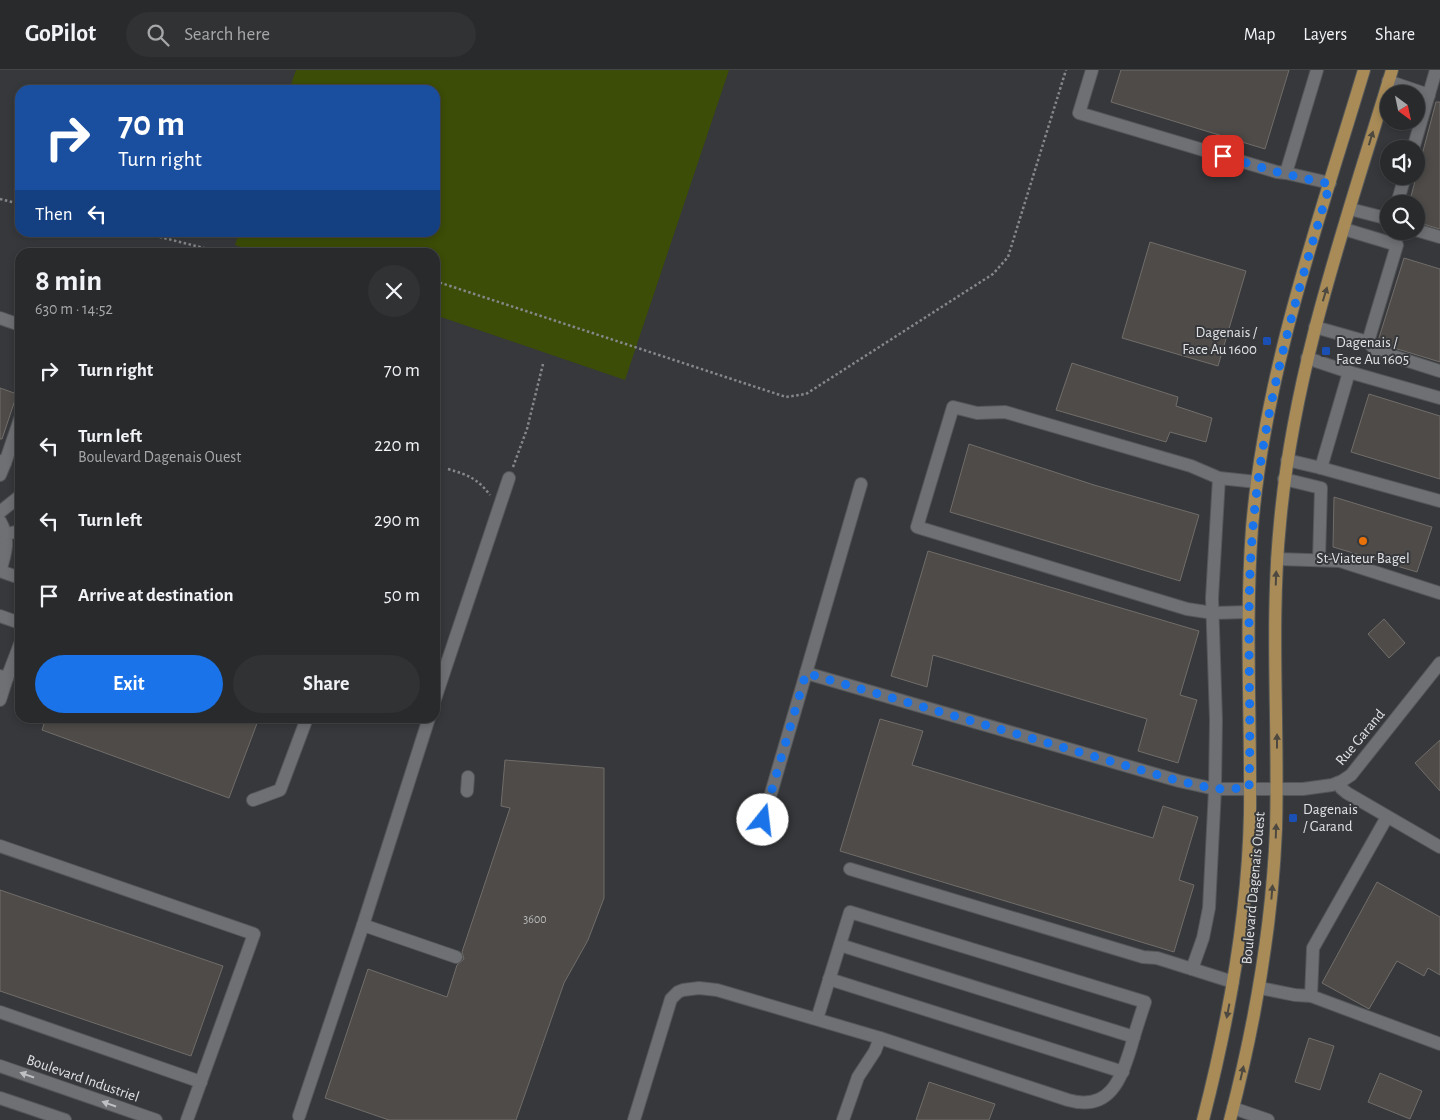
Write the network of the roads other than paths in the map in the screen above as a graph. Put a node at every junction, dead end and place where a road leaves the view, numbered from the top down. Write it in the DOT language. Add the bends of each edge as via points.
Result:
graph roads {
  1 [pos="1092,70"];
  2 [pos="1317,70"];
  3 [pos="1364,70"];
  4 [pos="1436,70"];
  5 [pos="1390,75"];
  6 [pos="1429,95"];
  7 [pos="1416,140"];
  8 [pos="1286,173"];
  9 [pos="1330,184"];
  10 [pos="1350,209"];
  11 [pos="1380,217"];
  12 [pos="1344,229"];
  13 [pos="1425,233"];
  14 [pos="1440,237"];
  15 [pos="0,318"];
  16 [pos="15,323"];
  17 [pos="1315,326"];
  18 [pos="1368,342"];
  19 [pos="1307,358"];
  20 [pos="1440,370"];
  21 [pos="1349,372"];
  22 [pos="1440,398"];
  23 [pos="15,432"];
  24 [pos="1287,460"];
  25 [pos="2,466"];
  26 [pos="1322,468"];
  27 [pos="509,478"];
  28 [pos="1219,478"];
  29 [pos="1284,479"];
  30 [pos="1257,482"];
  31 [pos="861,484"];
  32 [pos="15,500"];
  33 [pos="1440,502"];
  34 [pos="0,512"];
  35 [pos="0,520"];
  36 [pos="15,531"];
  37 [pos="6,534"];
  38 [pos="1277,558"];
  39 [pos="1319,560"];
  40 [pos="0,571"];
  41 [pos="15,576"];
  42 [pos="1440,593"];
  43 [pos="1248,612"];
  44 [pos="1213,613"];
  45 [pos="0,616"];
  46 [pos="15,621"];
  47 [pos="15,654"];
  48 [pos="1440,663"];
  49 [pos="806,673"];
  50 [pos="4,677"];
  51 [pos="440,685"];
  52 [pos="0,700"];
  53 [pos="305,723"];
  54 [pos="427,723"];
  55 [pos="468,777"];
  56 [pos="1338,783"];
  57 [pos="1249,788"];
  58 [pos="1215,789"];
  59 [pos="1276,789"];
  60 [pos="467,791"];
  61 [pos="253,800"];
  62 [pos="1387,817"];
  63 [pos="763,820"];
  64 [pos="0,846"];
  65 [pos="1440,847"];
  66 [pos="850,869"];
  67 [pos="363,925"];
  68 [pos="840,945"];
  69 [pos="456,957"];
  70 [pos="1192,969"];
  71 [pos="829,980"];
  72 [pos="1234,982"];
  73 [pos="1260,988"];
  74 [pos="1311,996"];
  75 [pos="0,1012"];
  76 [pos="817,1019"];
  77 [pos="1134,1037"];
  78 [pos="880,1038"];
  79 [pos="1440,1044"];
  80 [pos="0,1066"];
  81 [pos="1122,1072"];
  82 [pos="201,1082"];
  83 [pos="0,1098"];
  84 [pos="1232,1114"];
  85 [pos="299,1116"];
  86 [pos="65,1120"];
  87 [pos="156,1120"];
  88 [pos="187,1120"];
  89 [pos="634,1120"];
  90 [pos="843,1120"];
  91 [pos="1202,1120"];
  92 [pos="1268,1120"];
  1 -- 8 [label="street" via="1079,113"];
  2 -- 8 [label="street"];
  3 -- 9 [label="main road, Boulevard Dagenais Ouest"];
  4 -- 6 [label="street"];
  5 -- 6 [label="street"];
  10 -- 5 [label="main road, Boulevard Dagenais Ouest, one-way"];
  6 -- 7 [label="street"];
  8 -- 9 [label="street"];
  9 -- 30 [label="main road, Boulevard Dagenais Ouest" via="1278,364"];
  10 -- 11 [label="street"];
  10 -- 12 [label="main road, Boulevard Dagenais Ouest"];
  17 -- 12 [label="main road, Boulevard Dagenais Ouest, one-way"];
  12 -- 18 [label="street" via="1397,245"];
  13 -- 14 [label="street"];
  15 -- 16 [label="street"];
  17 -- 18 [label="street"];
  17 -- 19 [label="main road, Boulevard Dagenais Ouest"];
  18 -- 20 [label="street" via="1377,351"];
  19 -- 21 [label="street"];
  19 -- 24 [label="main road, Boulevard Dagenais Ouest"];
  21 -- 22 [label="street"];
  21 -- 26 [label="street"];
  23 -- 25 [label="street"];
  24 -- 26 [label="street"];
  24 -- 29 [label="main road, Boulevard Dagenais Ouest"];
  26 -- 33 [label="street"];
  27 -- 51 [label="street"];
  28 -- 30 [label="street"];
  28 -- 44 [label="street"];
  28 -- 44 [label="street" via="1191,466 1005,412 977,413 953,407 917,527 1187,609"];
  29 -- 38 [label="main road, Boulevard Dagenais Ouest"];
  29 -- 39 [label="street" via="1321,488"];
  30 -- 43 [label="main road, Boulevard Dagenais Ouest"];
  31 -- 49 [label="street"];
  32 -- 34 [label="street"];
  35 -- 37 [label="street"];
  36 -- 37 [label="street"];
  37 -- 40 [label="street" via="6,552"];
  38 -- 39 [label="street"];
  59 -- 38 [label="main road, Boulevard Dagenais Ouest, one-way"];
  39 -- 42 [label="street" via="1349,564"];
  40 -- 41 [label="street"];
  43 -- 44 [label="street"];
  43 -- 57 [label="main road, Boulevard Dagenais Ouest"];
  44 -- 58 [label="street"];
  45 -- 46 [label="street"];
  47 -- 50 [label="street"];
  48 -- 56 [label="street, Rue Garand" via="1355,771"];
  49 -- 58 [label="street, Rue Garand"];
  49 -- 63 [label="street"];
  50 -- 52 [label="street"];
  53 -- 61 [label="street" via="280,790"];
  54 -- 67 [label="street"];
  55 -- 60 [label="street"];
  56 -- 59 [label="street, Rue Garand" via="1311,789"];
  56 -- 62 [label="street" via="1347,793"];
  57 -- 58 [label="street, Rue Garand"];
  57 -- 59 [label="street, Rue Garand"];
  57 -- 72 [label="main road, Boulevard Dagenais Ouest" via="1246,882"];
  58 -- 70 [label="street" via="1209,908"];
  73 -- 59 [label="main road, Boulevard Dagenais Ouest, one-way" via="1272,890"];
  62 -- 65 [label="street"];
  62 -- 74 [label="street" via="1313,948"];
  64 -- 82 [label="street" via="254,934"];
  66 -- 70 [label="street"];
  67 -- 69 [label="street"];
  67 -- 85 [label="street"];
  68 -- 71 [label="street"];
  68 -- 77 [label="street"];
  68 -- 77 [label="street" via="850,912 1145,1002"];
  70 -- 72 [label="street"];
  71 -- 76 [label="street"];
  71 -- 81 [label="street"];
  72 -- 91 [label="main road, Boulevard Dagenais Ouest, one-way" via="1221,1050"];
  73 -- 74 [label="street"];
  84 -- 73 [label="main road, Boulevard Dagenais Ouest, one-way"];
  74 -- 79 [label="street"];
  75 -- 82 [label="street"];
  76 -- 78 [label="street"];
  76 -- 89 [label="street" via="717,990 699,988 678,992 671,999"];
  77 -- 81 [label="street"];
  78 -- 81 [label="street" via="1074,1102 1090,1102 1106,1095 1118,1083"];
  78 -- 90 [label="street" via="858,1077"];
  87 -- 80 [label="street, Boulevard Industriel, one-way"];
  82 -- 88 [label="street"];
  83 -- 86 [label="street"];
  84 -- 92 [label="street"];
}
